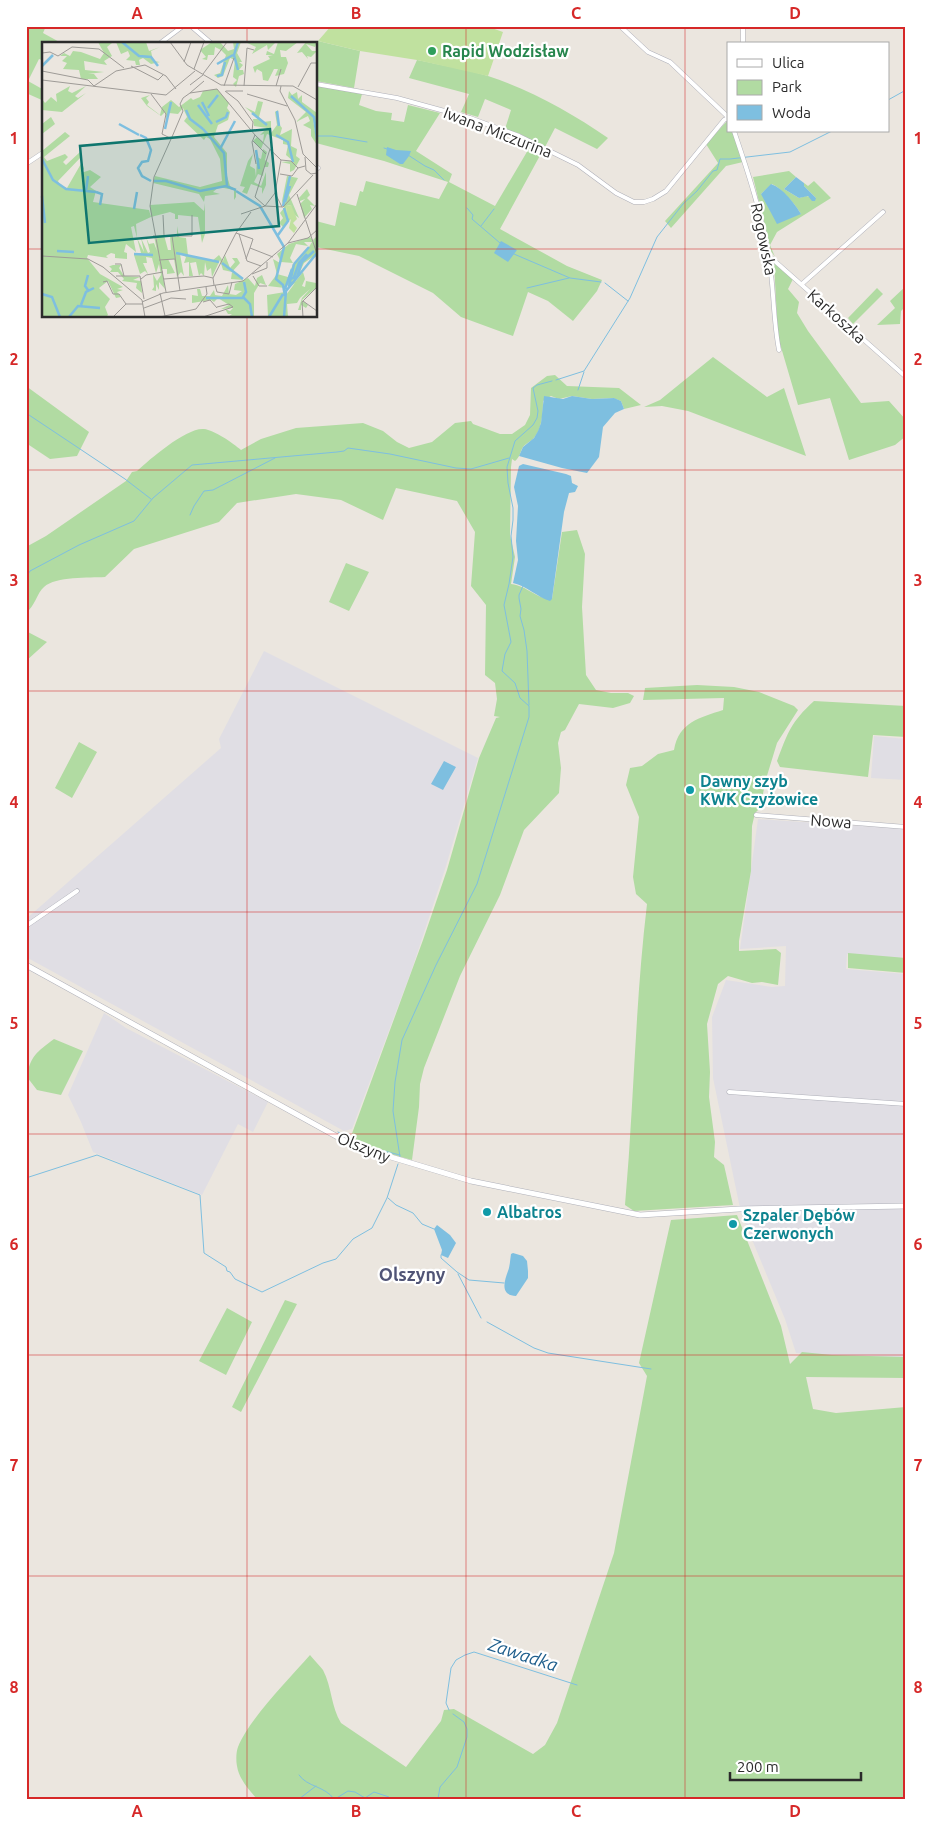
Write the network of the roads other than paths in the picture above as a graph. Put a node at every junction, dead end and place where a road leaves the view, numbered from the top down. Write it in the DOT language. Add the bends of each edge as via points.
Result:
graph roads {
  1 [pos="183,26"];
  2 [pos="191,26"];
  3 [pos="620,26"];
  4 [pos="743,26"];
  5 [pos="162,42"];
  6 [pos="210,42"];
  7 [pos="743,42"];
  8 [pos="318,84"];
  9 [pos="727,116"];
  10 [pos="727,118"];
  11 [pos="734,132"];
  12 [pos="42,153"];
  13 [pos="26,164"];
  14 [pos="883,212"];
  15 [pos="769,256"];
  16 [pos="802,284"];
  17 [pos="779,350"];
  18 [pos="906,377"];
  19 [pos="756,815"];
  20 [pos="906,827"];
  21 [pos="77,891"];
  22 [pos="26,926"];
  23 [pos="26,965"];
  24 [pos="729,1092"];
  25 [pos="906,1104"];
  26 [pos="906,1206"];
  1 -- 5 [label="street"];
  2 -- 6 [label="street"];
  3 -- 9 [label="street" via="648,52 670,62"];
  4 -- 7 [label="street"];
  8 -- 10 [label="street, Iwana Miczurina" via="398,98 470,118 527,140 578,165 634,202 653,199 666,191"];
  11 -- 15 [label="street, Rogowska"];
  12 -- 13 [label="street"];
  14 -- 16 [label="street"];
  15 -- 16 [label="street, Karkoszka"];
  15 -- 17 [label="street, Rogowska"];
  16 -- 18 [label="street, Karkoszka"];
  19 -- 20 [label="street, Nowa"];
  21 -- 22 [label="street"];
  23 -- 26 [label="street, Olszyny" via="360,1148 471,1181 649,1215 739,1209"];
  24 -- 25 [label="street"];
}
